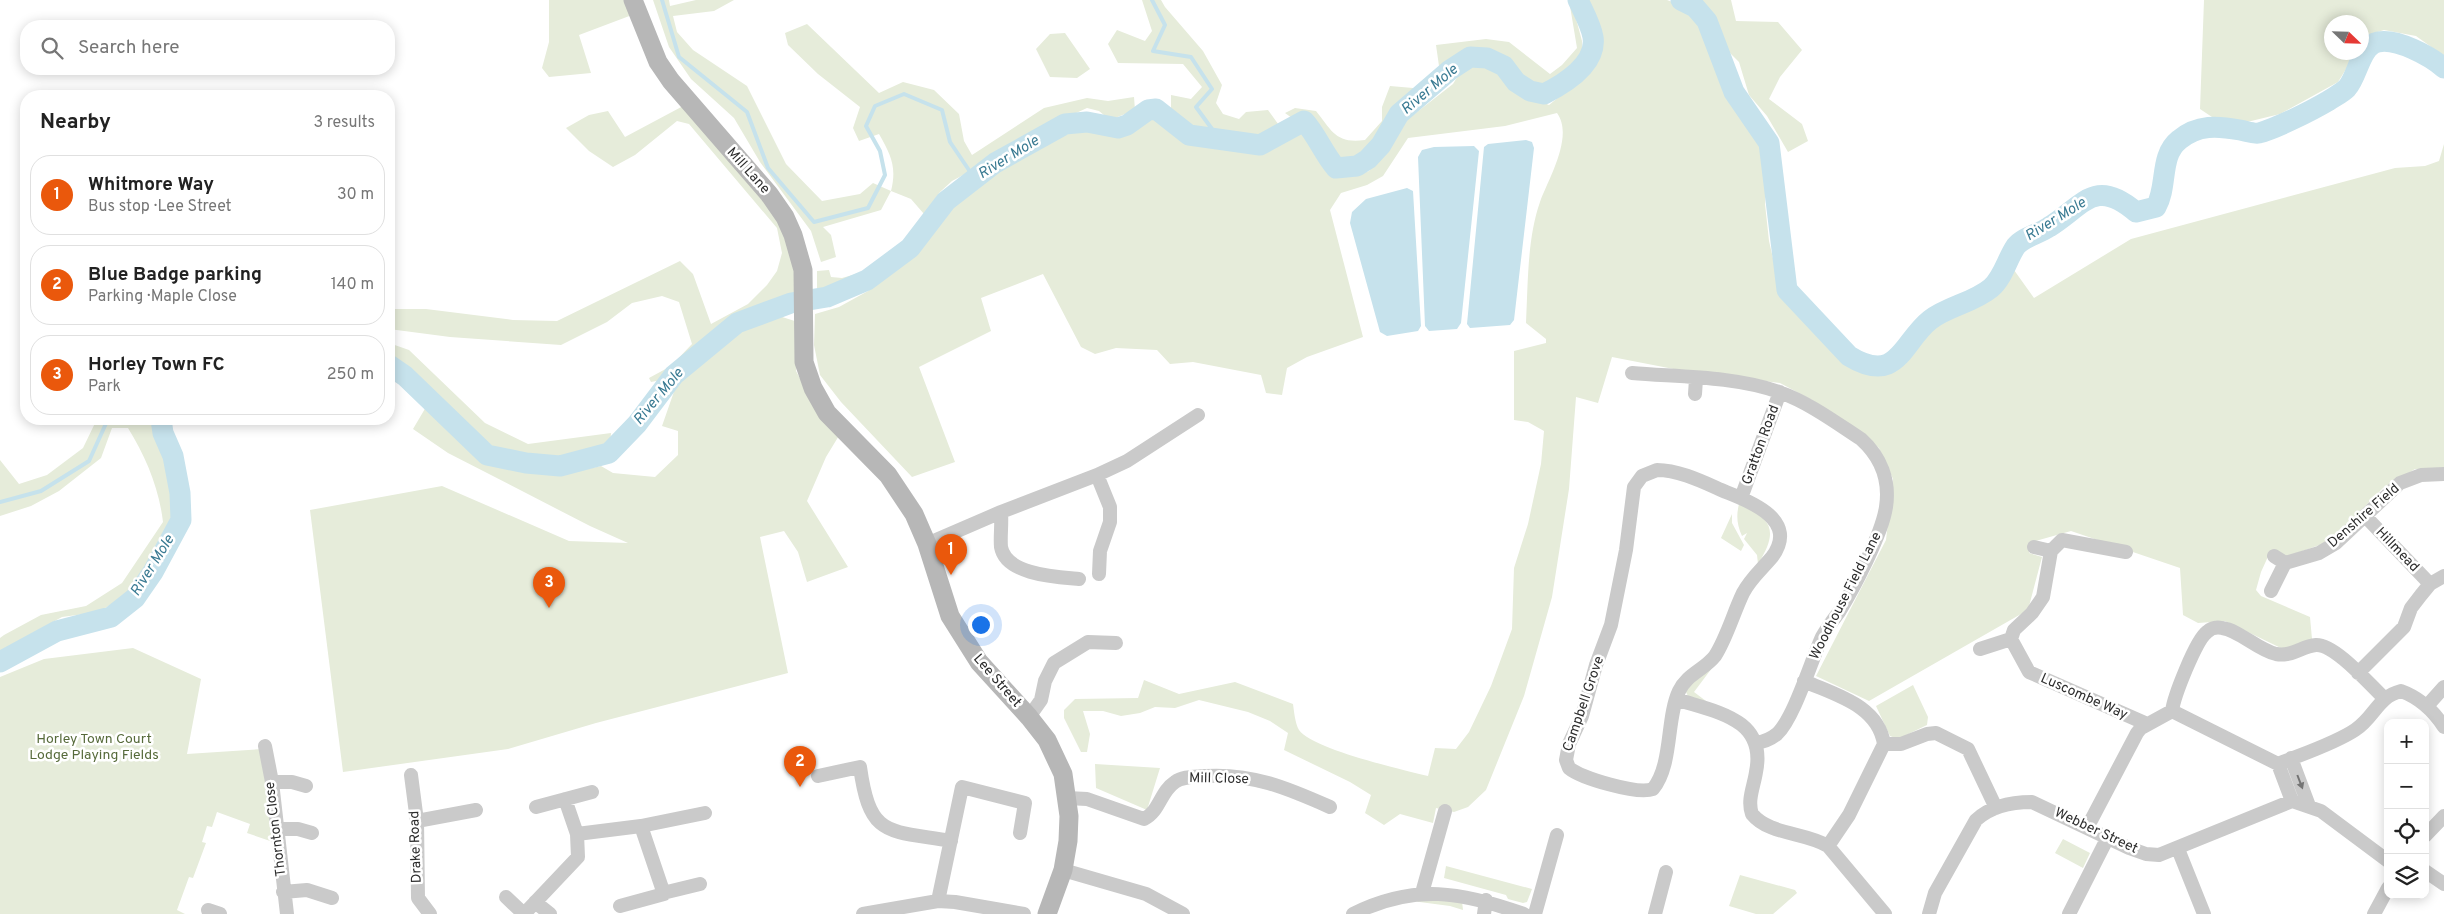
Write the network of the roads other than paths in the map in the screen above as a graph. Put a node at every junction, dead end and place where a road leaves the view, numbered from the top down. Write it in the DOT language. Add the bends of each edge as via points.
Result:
graph roads {
  1 [pos="633,0"];
  2 [pos="804,362"];
  3 [pos="1632,373"];
  4 [pos="1696,379"];
  5 [pos="1780,392"];
  6 [pos="1695,394"];
  7 [pos="1198,415"];
  8 [pos="2444,474"];
  9 [pos="1097,475"];
  10 [pos="1742,498"];
  11 [pos="1001,512"];
  12 [pos="2365,516"];
  13 [pos="927,544"];
  14 [pos="2034,548"];
  15 [pos="2051,551"];
  16 [pos="2126,552"];
  17 [pos="1099,574"];
  18 [pos="2444,576"];
  19 [pos="1079,579"];
  20 [pos="2430,584"];
  21 [pos="2271,591"];
  22 [pos="2011,639"];
  23 [pos="1116,643"];
  24 [pos="1980,649"];
  25 [pos="2358,673"];
  26 [pos="1804,681"];
  27 [pos="2444,687"];
  28 [pos="2384,698"];
  29 [pos="1676,699"];
  30 [pos="2427,706"];
  31 [pos="2172,711"];
  32 [pos="1029,717"];
  33 [pos="2147,724"];
  34 [pos="2444,727"];
  35 [pos="1756,743"];
  36 [pos="1884,744"];
  37 [pos="265,746"];
  38 [pos="2291,758"];
  39 [pos="2278,764"];
  40 [pos="411,775"];
  41 [pos="818,776"];
  42 [pos="272,782"];
  43 [pos="306,786"];
  44 [pos="592,792"];
  45 [pos="1067,798"];
  46 [pos="565,799"];
  47 [pos="2292,801"];
  48 [pos="2309,806"];
  49 [pos="536,807"];
  50 [pos="1330,808"];
  51 [pos="1996,808"];
  52 [pos="476,810"];
  53 [pos="1445,811"];
  54 [pos="705,813"];
  55 [pos="2444,816"];
  56 [pos="417,821"];
  57 [pos="641,826"];
  58 [pos="2087,828"];
  59 [pos="277,829"];
  60 [pos="2429,832"];
  61 [pos="312,833"];
  62 [pos="1020,833"];
  63 [pos="577,834"];
  64 [pos="1557,836"];
  65 [pos="2108,838"];
  66 [pos="951,841"];
  67 [pos="1828,846"];
  68 [pos="2178,849"];
  69 [pos="2384,859"];
  70 [pos="1063,870"];
  71 [pos="1666,872"];
  72 [pos="2429,874"];
  73 [pos="700,884"];
  74 [pos="2444,884"];
  75 [pos="283,892"];
  76 [pos="664,893"];
  77 [pos="1422,893"];
  78 [pos="2384,895"];
  79 [pos="506,897"];
  80 [pos="332,898"];
  81 [pos="535,902"];
  82 [pos="938,902"];
  83 [pos="620,906"];
  84 [pos="1485,907"];
  85 [pos="910,910"];
  86 [pos="287,914"];
  87 [pos="430,914"];
  88 [pos="524,914"];
  89 [pos="550,914"];
  90 [pos="862,914"];
  91 [pos="1024,914"];
  92 [pos="1047,914"];
  93 [pos="1183,914"];
  94 [pos="1354,914"];
  95 [pos="1524,914"];
  96 [pos="1535,914"];
  97 [pos="1655,914"];
  98 [pos="1885,914"];
  99 [pos="1929,914"];
  100 [pos="2068,914"];
  101 [pos="2204,914"];
  102 [pos="2374,914"];
  1 -- 2 [label="street, Mill Lane" via="658,62 671,81 769,194 785,217 803,270"];
  2 -- 13 [label="street, Lee Street" via="827,413 888,475 914,514"];
  3 -- 4 [label="street, Woodhouse Field Lane"];
  4 -- 5 [label="street, Woodhouse Field Lane" via="1754,384"];
  4 -- 6 [label="street"];
  5 -- 10 [label="street, Gratton Road"];
  5 -- 26 [label="street, Woodhouse Field Lane" via="1824,415 1870,447 1883,469 1887,493 1880,529 1849,595 1822,637"];
  7 -- 9 [label="street" via="1127,461"];
  8 -- 12 [label="street, Denshire Field" via="2421,475 2400,483"];
  9 -- 11 [label="street"];
  9 -- 17 [label="street" via="1110,508 1110,522 1100,552"];
  10 -- 29 [label="street, Campbell Grove" via="1771,515 1778,529 1776,550 1743,593 1715,656 1686,680"];
  10 -- 29 [label="street, Campbell Grove" via="1666,470 1650,472 1638,480 1632,495 1612,625 1596,665 1582,716 1569,744 1566,760 1569,768 1578,774 1638,791 1653,789 1659,778"];
  11 -- 13 [label="street"];
  11 -- 19 [label="street" via="1001,547 1007,560 1037,575"];
  12 -- 20 [label="street, Hillmead"];
  12 -- 21 [label="street, Denshire Field" via="2336,543 2319,553 2280,560"];
  13 -- 32 [label="street, Lee Street" via="950,616 965,642"];
  14 -- 15 [label="street"];
  15 -- 16 [label="street" via="2062,540"];
  15 -- 22 [label="street" via="2042,597 2032,613 2014,630"];
  18 -- 20 [label="street"];
  20 -- 25 [label="street" via="2411,608 2404,626"];
  22 -- 24 [label="street"];
  22 -- 33 [label="street, Luscombe Way" via="2029,672"];
  23 -- 32 [label="street" via="1088,642 1054,663 1045,681 1041,700"];
  25 -- 28 [label="street"];
  25 -- 31 [label="street" via="2324,645 2314,645 2287,656 2274,654 2223,628 2213,628 2202,638 2174,696"];
  26 -- 35 [label="street, Woodhouse Field Lane" via="1777,734"];
  26 -- 36 [label="street" via="1860,706 1873,720"];
  27 -- 30 [label="street"];
  28 -- 30 [label="street" via="2401,691 2416,696"];
  28 -- 38 [label="street" via="2356,729"];
  29 -- 35 [label="street" via="1736,720"];
  30 -- 34 [label="street"];
  31 -- 33 [label="street"];
  31 -- 39 [label="street"];
  32 -- 45 [label="street, Lee Street" via="1047,740 1064,774"];
  33 -- 58 [label="street" via="2137,733"];
  35 -- 67 [label="street" via="1759,755 1750,799 1752,814 1764,824 1818,839"];
  36 -- 51 [label="street" via="1901,744 1936,733 1968,749"];
  36 -- 67 [label="street" via="1849,815"];
  37 -- 42 [label="street, Thornton Close"];
  38 -- 39 [label="street"];
  38 -- 48 [label="street, one-way"];
  39 -- 47 [label="street"];
  40 -- 56 [label="street, Drake Road"];
  41 -- 66 [label="street" via="860,767 871,814 881,825 898,832"];
  42 -- 43 [label="street"];
  42 -- 59 [label="street, Thornton Close"];
  44 -- 46 [label="street"];
  45 -- 50 [label="street, Mill Close" via="1087,799 1144,819 1151,815 1164,793 1176,781 1201,776 1246,777 1287,788"];
  45 -- 70 [label="street, Lee Street" via="1068,841"];
  46 -- 49 [label="street"];
  46 -- 63 [label="street"];
  47 -- 48 [label="street"];
  47 -- 68 [label="street, Webber Street"];
  48 -- 69 [label="street" via="2330,817"];
  51 -- 58 [label="street, Webber Street" via="2016,802 2032,802"];
  51 -- 99 [label="street, Webber Street" via="1976,820 1962,841 1935,893"];
  52 -- 56 [label="street"];
  53 -- 77 [label="street"];
  54 -- 57 [label="street"];
  55 -- 60 [label="street"];
  56 -- 87 [label="street, Drake Road" via="418,898"];
  57 -- 63 [label="street"];
  57 -- 76 [label="street"];
  58 -- 65 [label="street, Webber Street"];
  59 -- 61 [label="street"];
  59 -- 75 [label="street, Thornton Close"];
  62 -- 66 [label="street" via="1025,802 962,787"];
  63 -- 81 [label="street" via="578,857"];
  64 -- 96 [label="street"];
  65 -- 68 [label="street, Webber Street" via="2146,854 2159,855"];
  65 -- 100 [label="street"];
  66 -- 82 [label="street"];
  67 -- 98 [label="street"];
  68 -- 101 [label="street"];
  70 -- 92 [label="street, Lee Street"];
  70 -- 93 [label="street" via="1146,894"];
  71 -- 97 [label="street" via="1666,896"];
  72 -- 74 [label="street"];
  73 -- 76 [label="street"];
  75 -- 80 [label="street, Thornton Close" via="307,890"];
  75 -- 86 [label="street"];
  76 -- 83 [label="street"];
  77 -- 84 [label="street" via="1455,894"];
  77 -- 94 [label="street" via="1384,902"];
  78 -- 102 [label="street"];
  79 -- 88 [label="street"];
  81 -- 88 [label="street"];
  81 -- 89 [label="street"];
  82 -- 85 [label="street"];
  82 -- 91 [label="street"];
  84 -- 95 [label="street"];
  85 -- 90 [label="street"];
}
